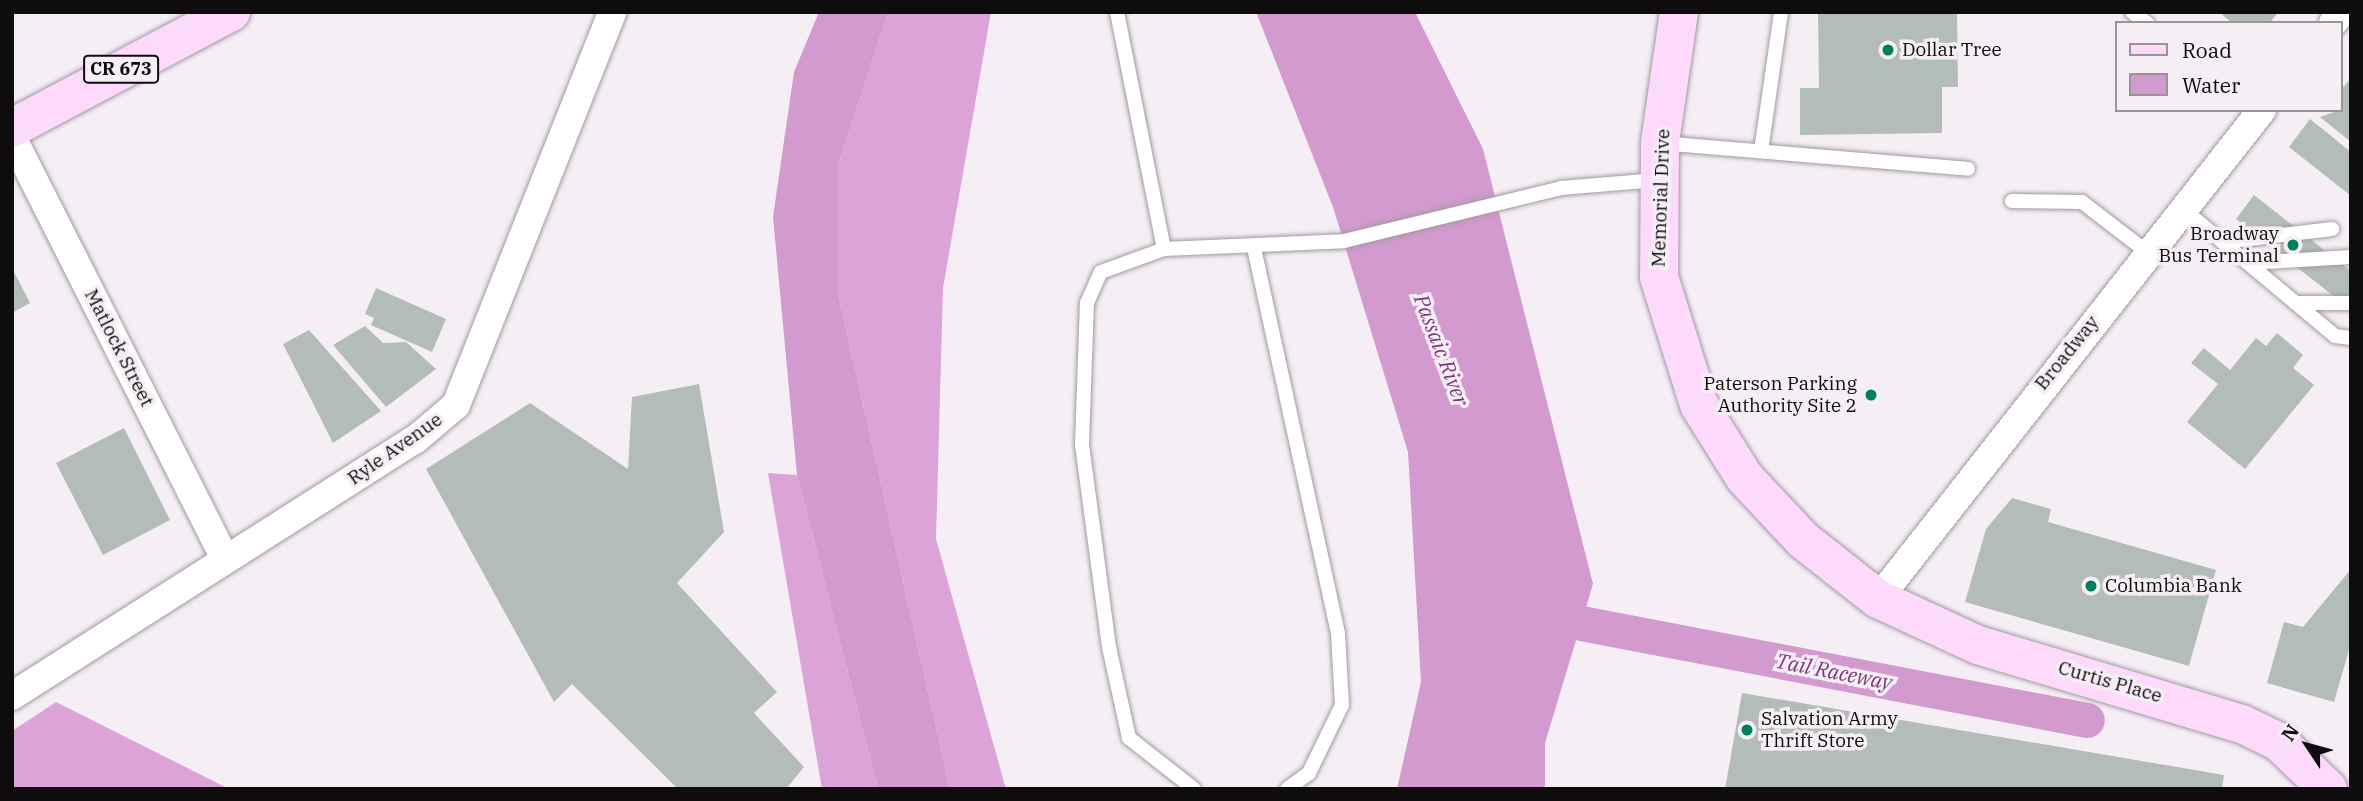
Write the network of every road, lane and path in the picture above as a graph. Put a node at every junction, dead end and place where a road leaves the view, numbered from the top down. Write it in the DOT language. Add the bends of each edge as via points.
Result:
graph roads {
  1 [pos="231,12"];
  2 [pos="612,12"];
  3 [pos="1117,12"];
  4 [pos="1679,12"];
  5 [pos="1782,12"];
  6 [pos="2260,112"];
  7 [pos="12,128"];
  8 [pos="12,137"];
  9 [pos="1760,151"];
  10 [pos="1659,161"];
  11 [pos="1968,169"];
  12 [pos="2012,201"];
  13 [pos="2182,208"];
  14 [pos="2332,229"];
  15 [pos="2223,242"];
  16 [pos="1254,248"];
  17 [pos="1164,249"];
  18 [pos="2147,252"];
  19 [pos="2351,257"];
  20 [pos="2248,263"];
  21 [pos="2296,303"];
  22 [pos="2351,303"];
  23 [pos="2351,338"];
  24 [pos="225,559"];
  25 [pos="1878,599"];
  26 [pos="12,696"];
  27 [pos="1194,789"];
  28 [pos="1287,789"];
  29 [pos="2328,789"];
  1 -- 7 [label="main road, CR 673"];
  2 -- 24 [label="street, Ryle Avenue" via="456,405 416,439"];
  3 -- 17 [label="lane"];
  4 -- 10 [label="main road, Memorial Drive"];
  5 -- 9 [label="lane"];
  6 -- 13 [label="street, Broadway"];
  8 -- 24 [label="street, Matlock Street"];
  9 -- 10 [label="lane"];
  9 -- 11 [label="lane"];
  10 -- 16 [label="lane" via="1344,241"];
  10 -- 25 [label="main road, Memorial Drive" via="1659,277 1681,357 1717,439 1802,540"];
  12 -- 18 [label="lane" via="2082,202"];
  13 -- 15 [label="lane"];
  13 -- 18 [label="street, Broadway"];
  14 -- 15 [label="lane"];
  15 -- 20 [label="lane"];
  16 -- 17 [label="lane"];
  16 -- 28 [label="lane" via="1340,669 1342,705 1309,773"];
  17 -- 27 [label="lane" via="1101,272 1087,303 1082,444 1109,646 1129,738"];
  18 -- 25 [label="street, Broadway"];
  19 -- 20 [label="lane"];
  20 -- 21 [label="lane"];
  21 -- 22 [label="lane"];
  21 -- 23 [label="lane" via="2335,336"];
  24 -- 26 [label="street, Ryle Avenue"];
  25 -- 29 [label="main road, Curtis Place" via="1978,645 2242,724 2279,742"];
}
